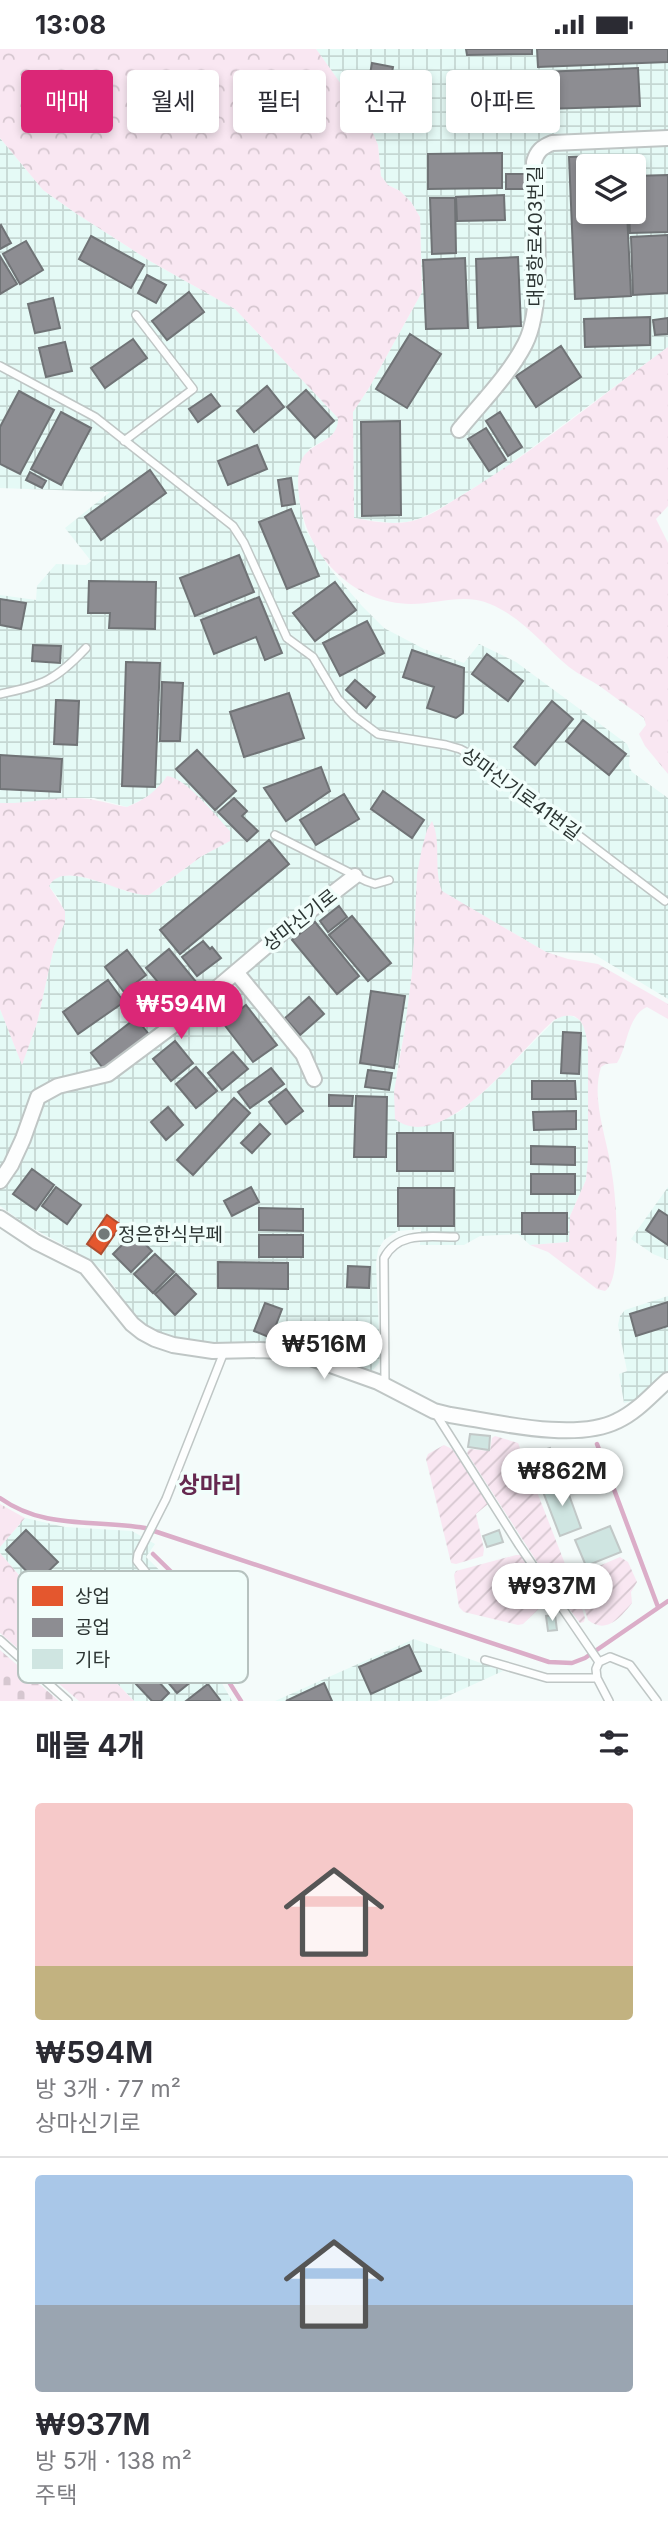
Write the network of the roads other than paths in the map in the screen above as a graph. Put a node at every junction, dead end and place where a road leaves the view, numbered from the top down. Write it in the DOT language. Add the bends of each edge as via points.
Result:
graph roads {
  1 [pos="668,138"];
  2 [pos="136,315"];
  3 [pos="0,366"];
  4 [pos="459,430"];
  5 [pos="124,441"];
  6 [pos="86,648"];
  7 [pos="0,694"];
  8 [pos="275,835"];
  9 [pos="355,876"];
  10 [pos="389,880"];
  11 [pos="665,901"];
  12 [pos="236,972"];
  13 [pos="314,1079"];
  14 [pos="0,1181"];
  15 [pos="0,1218"];
  16 [pos="455,1237"];
  17 [pos="224,1352"];
  18 [pos="668,1380"];
  19 [pos="385,1385"];
  20 [pos="434,1411"];
  21 [pos="144,1571"];
  22 [pos="0,1640"];
  23 [pos="18,1656"];
  24 [pos="485,1660"];
  25 [pos="598,1660"];
  26 [pos="597,1678"];
  27 [pos="48,1683"];
  28 [pos="68,1701"];
  29 [pos="609,1701"];
  30 [pos="657,1701"];
  1 -- 4 [label="street, 대명항로403번길" via="552,143 537,153 534,320 518,354"];
  2 -- 5 [label="lane" via="194,389"];
  3 -- 5 [label="lane, 상마신기로41번길" via="95,417"];
  5 -- 11 [label="lane, 상마신기로41번길" via="238,533 287,638 313,657 338,699 367,727 393,738 453,747 477,758"];
  6 -- 7 [label="lane" via="47,682"];
  8 -- 9 [label="lane, 상마신기로"];
  9 -- 10 [label="lane" via="375,884"];
  9 -- 12 [label="street, 상마신기로"];
  12 -- 13 [label="street" via="303,1054"];
  12 -- 14 [label="street, 상마신기로" via="108,1075 58,1086 38,1097"];
  15 -- 17 [label="street" via="86,1267 142,1332 173,1345"];
  16 -- 19 [label="lane" via="400,1240 384,1258"];
  17 -- 19 [label="street" via="294,1352"];
  17 -- 21 [label="lane" via="156,1523 138,1554 137,1562"];
  18 -- 20 [label="street" via="634,1411 601,1428 552,1429"];
  19 -- 20 [label="street"];
  20 -- 25 [label="lane"];
  22 -- 23 [label="lane"];
  24 -- 26 [label="lane" via="547,1678"];
  25 -- 26 [label="lane"];
  25 -- 30 [label="lane" via="610,1657 630,1665"];
  26 -- 29 [label="lane"];
  27 -- 28 [label="lane"];
}
